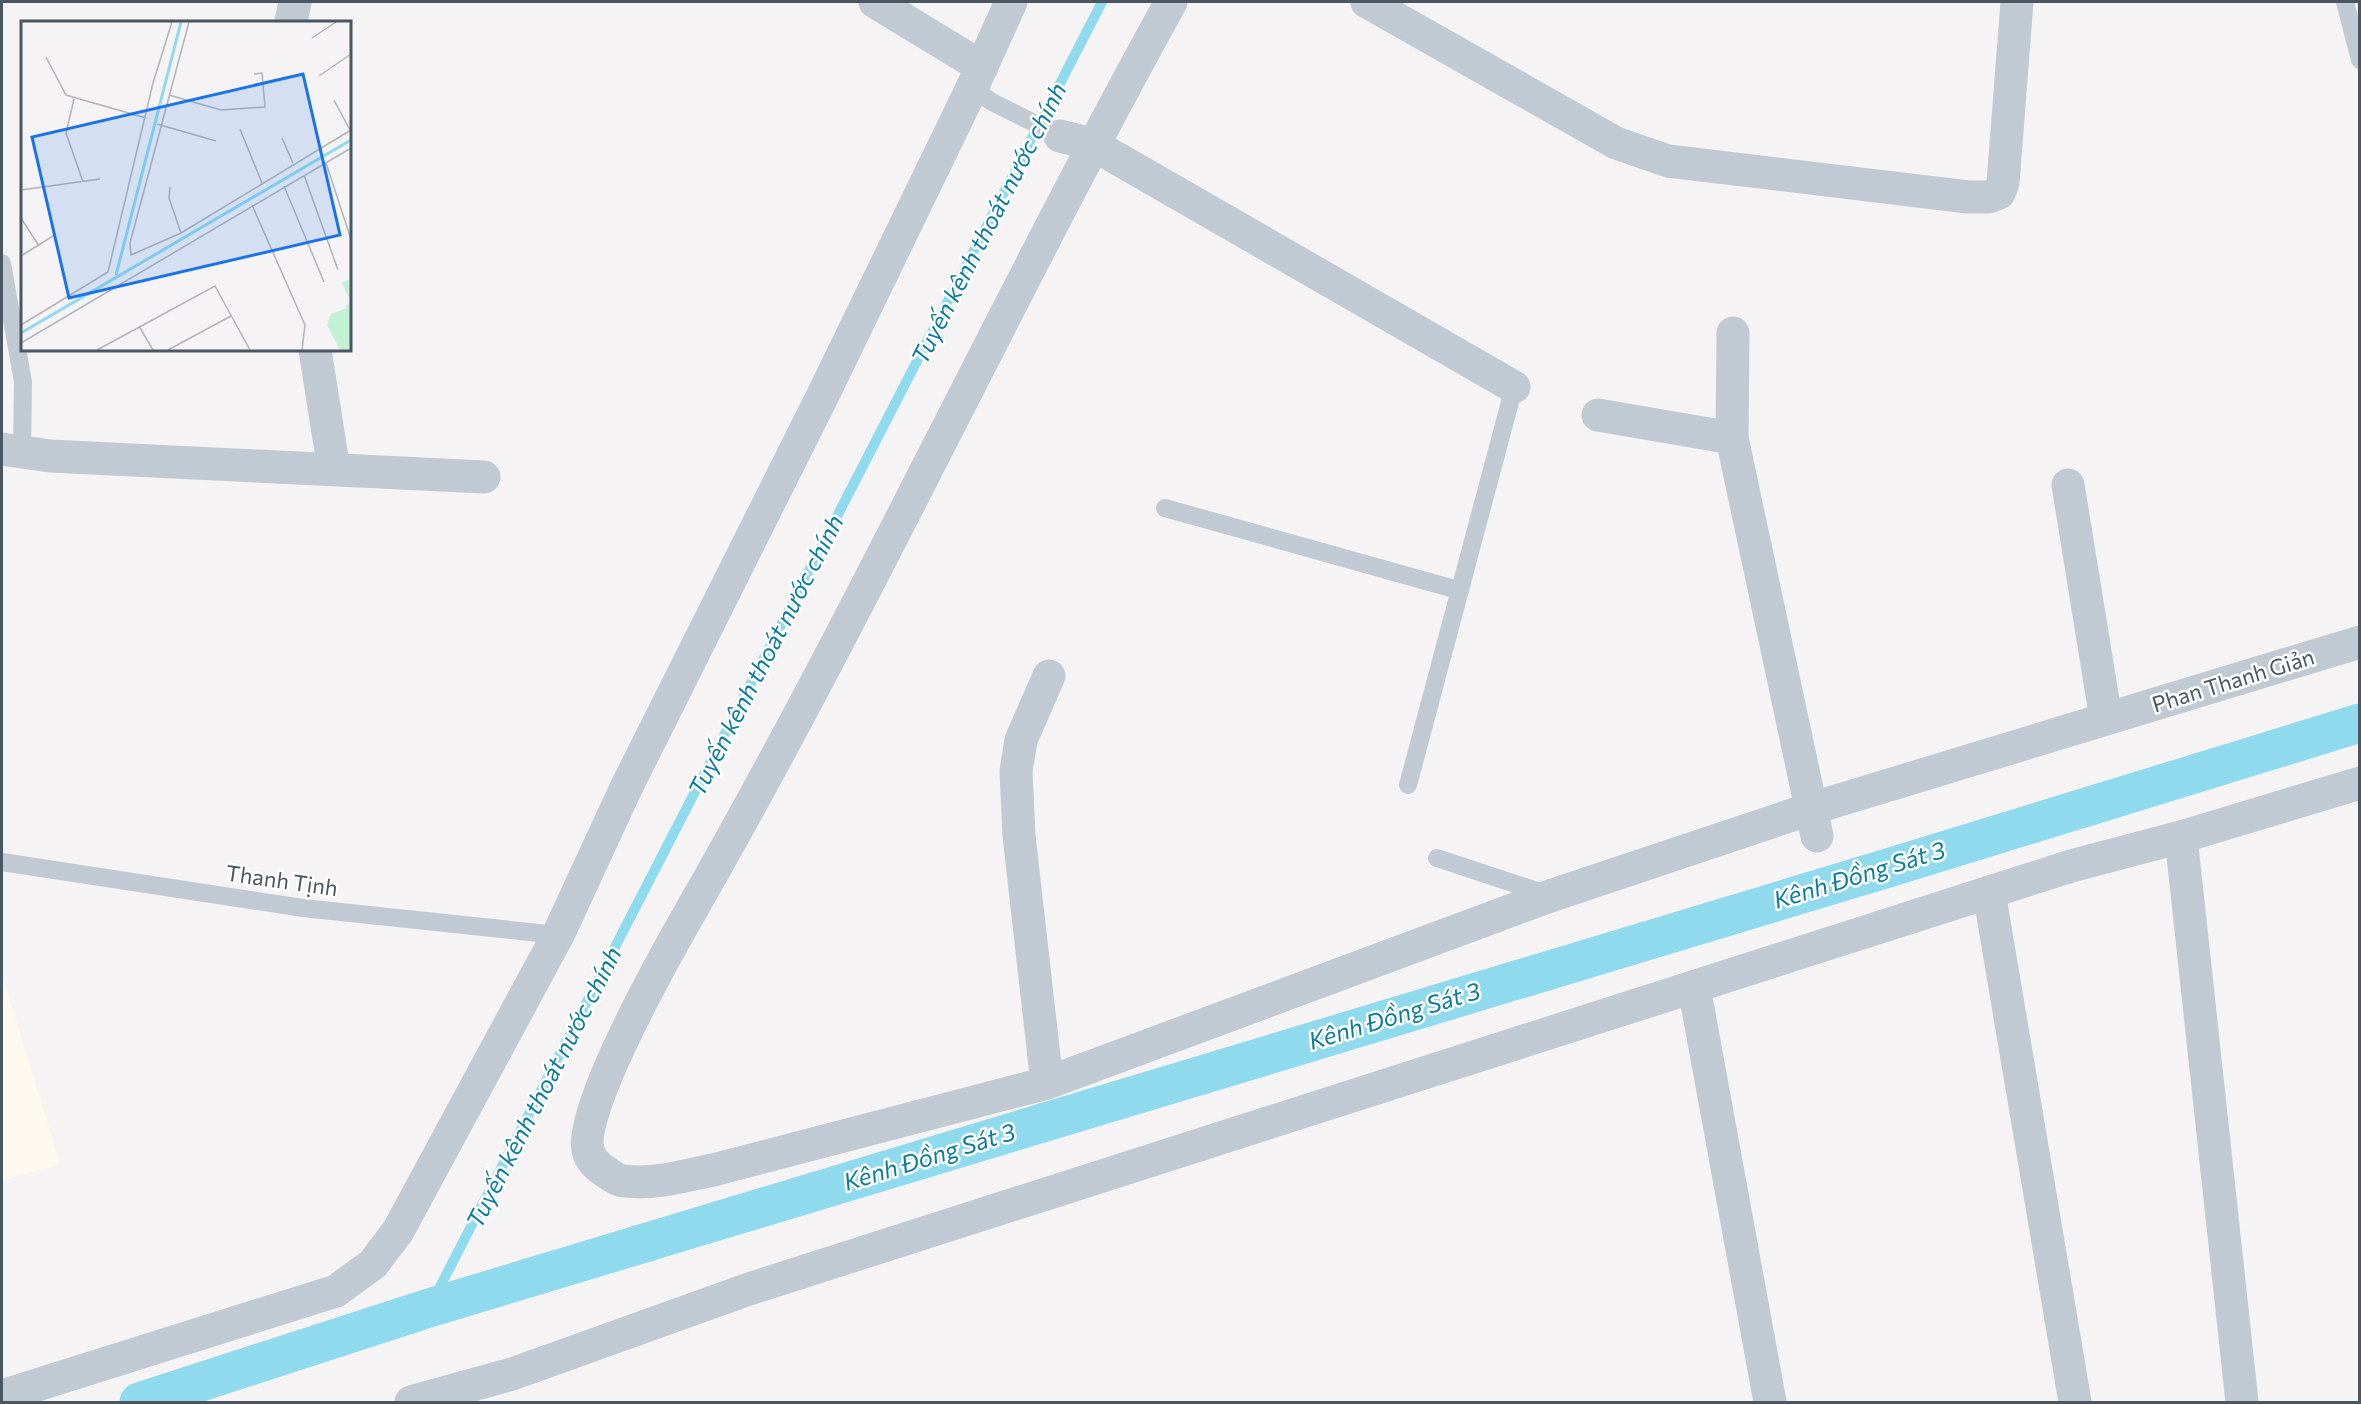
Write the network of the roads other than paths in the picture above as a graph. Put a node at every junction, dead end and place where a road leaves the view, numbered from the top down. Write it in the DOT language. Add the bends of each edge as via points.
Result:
graph roads {
  1 [pos="295,2"];
  2 [pos="875,2"];
  3 [pos="1011,2"];
  4 [pos="1171,2"];
  5 [pos="1367,2"];
  6 [pos="2017,2"];
  7 [pos="2345,2"];
  8 [pos="291,21"];
  9 [pos="2360,60"];
  10 [pos="982,86"];
  11 [pos="1060,136"];
  12 [pos="1092,144"];
  13 [pos="2,263"];
  14 [pos="1733,333"];
  15 [pos="315,351"];
  16 [pos="1514,387"];
  17 [pos="1598,415"];
  18 [pos="1732,438"];
  19 [pos="12,450"];
  20 [pos="334,470"];
  21 [pos="484,477"];
  22 [pos="2068,485"];
  23 [pos="1165,508"];
  24 [pos="1458,590"];
  25 [pos="2360,642"];
  26 [pos="1049,676"];
  27 [pos="2106,719"];
  28 [pos="2360,783"];
  29 [pos="1408,785"];
  30 [pos="1813,822"];
  31 [pos="2181,837"];
  32 [pos="1437,858"];
  33 [pos="2,862"];
  34 [pos="1989,892"];
  35 [pos="1550,896"];
  36 [pos="558,934"];
  37 [pos="1694,987"];
  38 [pos="1047,1083"];
  39 [pos="2,1396"];
  40 [pos="411,1402"];
  41 [pos="1770,1402"];
  42 [pos="2075,1402"];
  43 [pos="2242,1402"];
  1 -- 8 [label="street"];
  2 -- 10 [label="street"];
  3 -- 10 [label="street"];
  4 -- 12 [label="street, Phan Thanh Giản"];
  5 -- 6 [label="street" via="1616,143 1668,161 1968,197 1989,197 1999,192 2003,183"];
  7 -- 9 [label="lane"];
  10 -- 11 [label="lane"];
  10 -- 36 [label="street" via="626,788"];
  11 -- 12 [label="street"];
  12 -- 16 [label="street"];
  12 -- 38 [label="street, Phan Thanh Giản" via="741,825 670,948 609,1068 588,1134 588,1150 597,1166 621,1181 664,1180"];
  13 -- 19 [label="lane" via="23,382"];
  14 -- 18 [label="street"];
  15 -- 20 [label="street"];
  16 -- 24 [label="lane"];
  17 -- 18 [label="street"];
  18 -- 30 [label="street"];
  19 -- 20 [label="street" via="50,456"];
  20 -- 21 [label="street"];
  22 -- 27 [label="street"];
  23 -- 24 [label="lane"];
  24 -- 29 [label="lane"];
  25 -- 27 [label="street, Phan Thanh Giản"];
  26 -- 38 [label="street" via="1021,741 1016,771"];
  27 -- 30 [label="street, Phan Thanh Giản"];
  28 -- 31 [label="street"];
  30 -- 35 [label="street, Phan Thanh Giản"];
  31 -- 34 [label="street"];
  31 -- 43 [label="street"];
  32 -- 35 [label="lane"];
  33 -- 36 [label="lane, Thanh Tịnh" via="303,908"];
  34 -- 37 [label="street"];
  34 -- 42 [label="street"];
  35 -- 38 [label="street, Phan Thanh Giản"];
  36 -- 39 [label="street" via="398,1231 373,1263 336,1291"];
  37 -- 40 [label="street" via="761,1285 512,1374"];
  37 -- 41 [label="street"];
}
